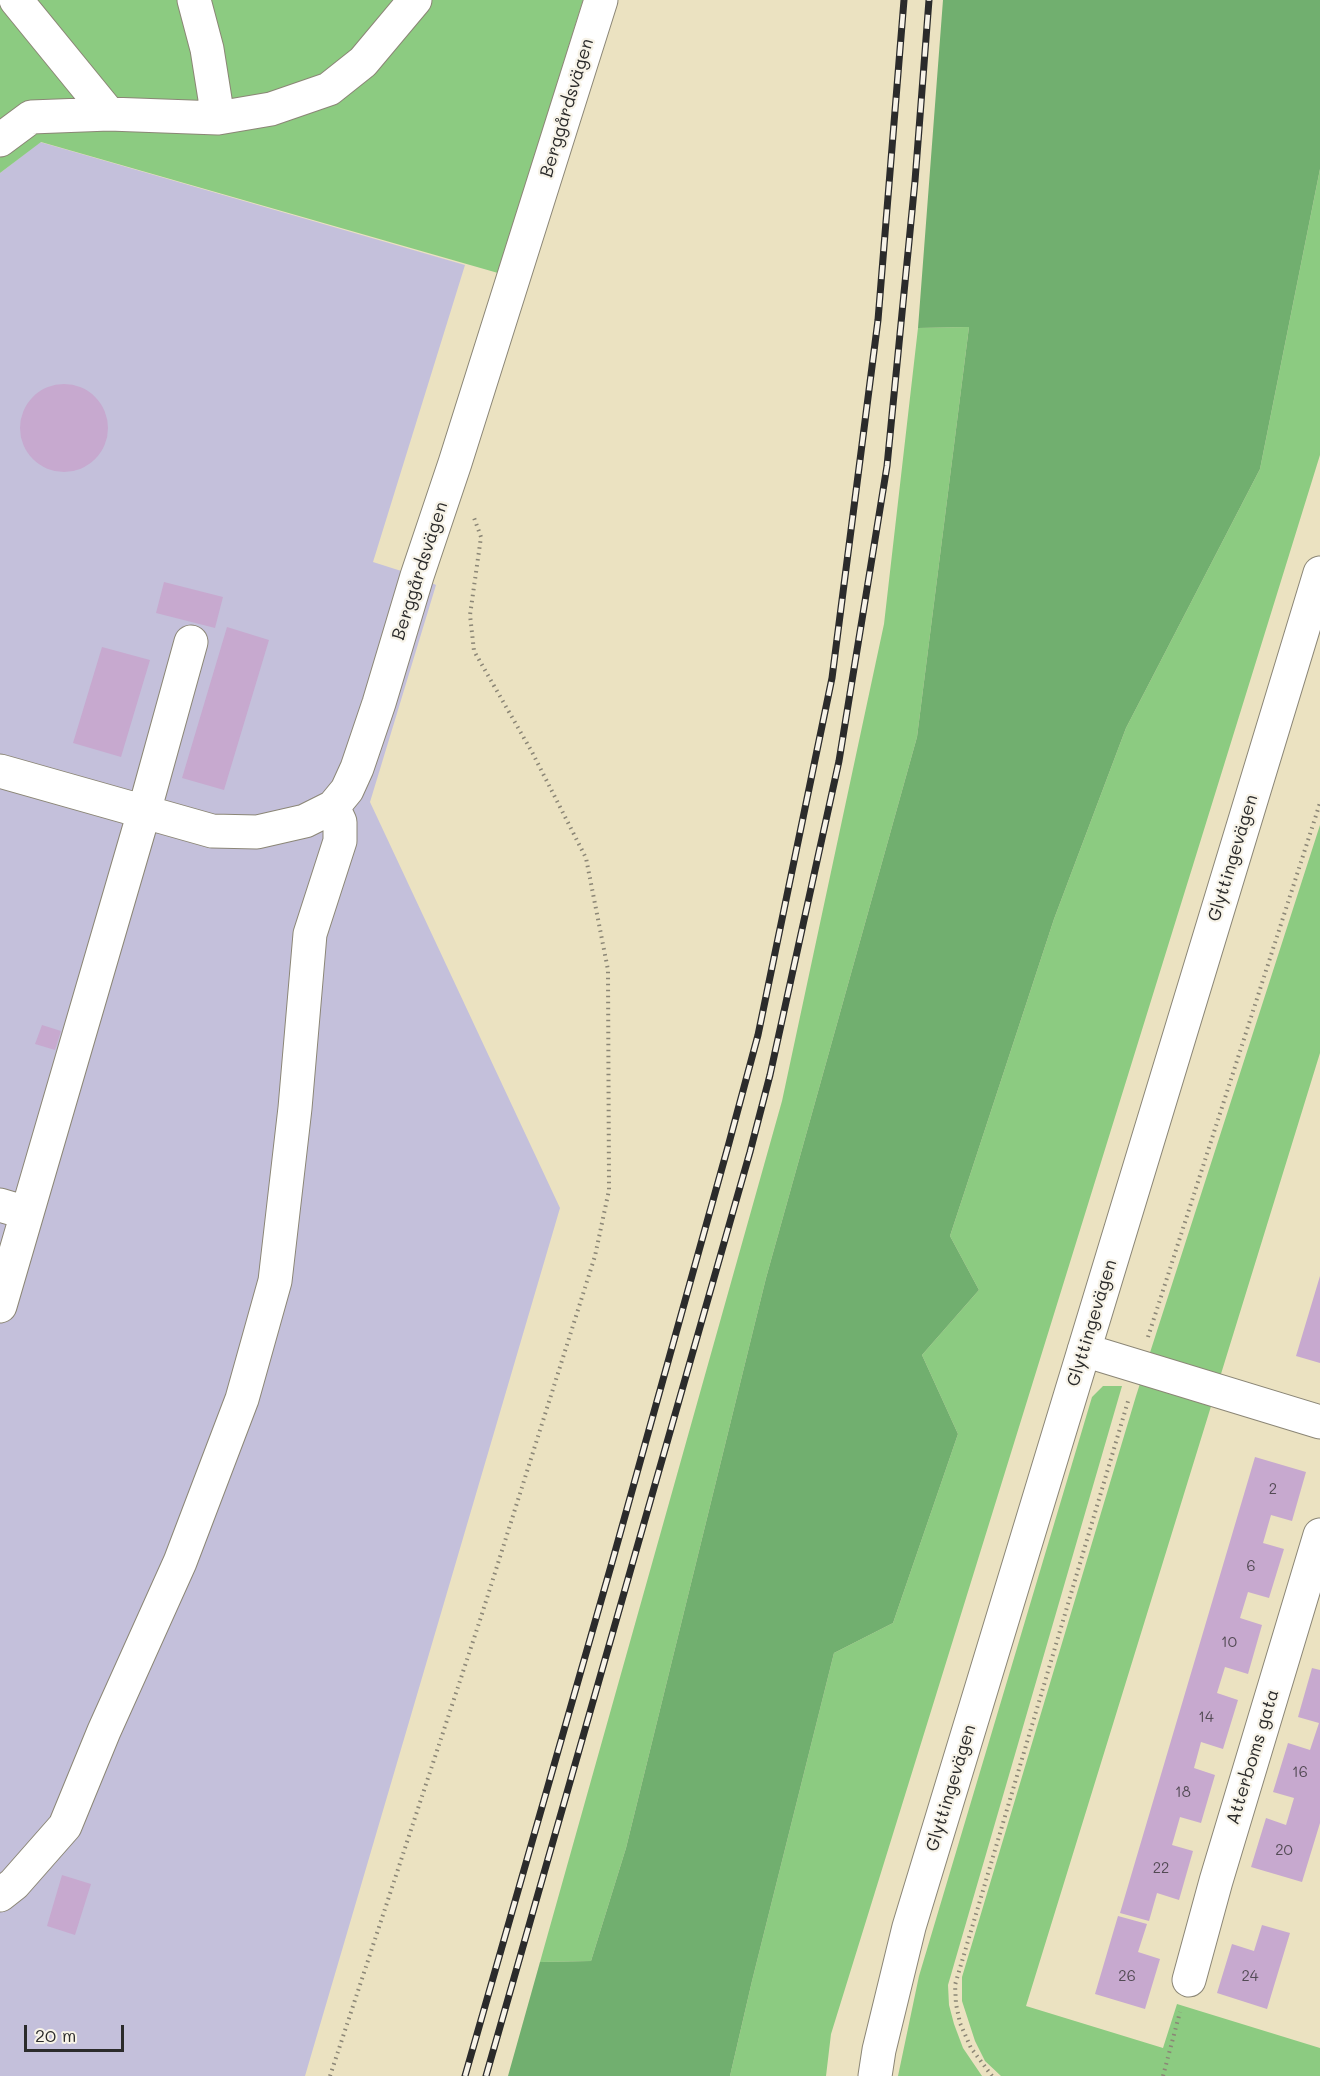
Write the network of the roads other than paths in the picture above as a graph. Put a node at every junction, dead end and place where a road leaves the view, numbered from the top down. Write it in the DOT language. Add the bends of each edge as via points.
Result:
graph roads {
  1 [pos="16,0"];
  2 [pos="194,0"];
  3 [pos="415,0"];
  4 [pos="601,0"];
  5 [pos="109,114"];
  6 [pos="218,118"];
  7 [pos="0,140"];
  8 [pos="1320,573"];
  9 [pos="191,642"];
  10 [pos="0,771"];
  11 [pos="333,807"];
  12 [pos="144,812"];
  13 [pos="14,1209"];
  14 [pos="0,1306"];
  15 [pos="1083,1350"];
  16 [pos="1320,1422"];
  17 [pos="1320,1535"];
  18 [pos="0,1894"];
  19 [pos="1188,1980"];
  20 [pos="875,2076"];
  1 -- 5 [label="street"];
  2 -- 6 [label="street"];
  3 -- 6 [label="street" via="363,62 329,89 271,109"];
  4 -- 11 [label="street, Berggårdsvägen" via="379,703 357,768 347,790"];
  5 -- 6 [label="street"];
  5 -- 7 [label="street" via="31,117"];
  8 -- 15 [label="street, Glyttingevägen"];
  9 -- 12 [label="street"];
  10 -- 12 [label="street, Berggårdsvägen"];
  11 -- 12 [label="street, Berggårdsvägen" via="305,821 257,832 212,831"];
  11 -- 18 [label="street" via="340,822 340,841 310,934 275,1281 242,1399 180,1562 65,1826 14,1884"];
  12 -- 13 [label="street"];
  13 -- 14 [label="street"];
  15 -- 16 [label="street"];
  15 -- 20 [label="street, Glyttingevägen" via="909,1927"];
  17 -- 19 [label="street, Atterboms gata"];
}
